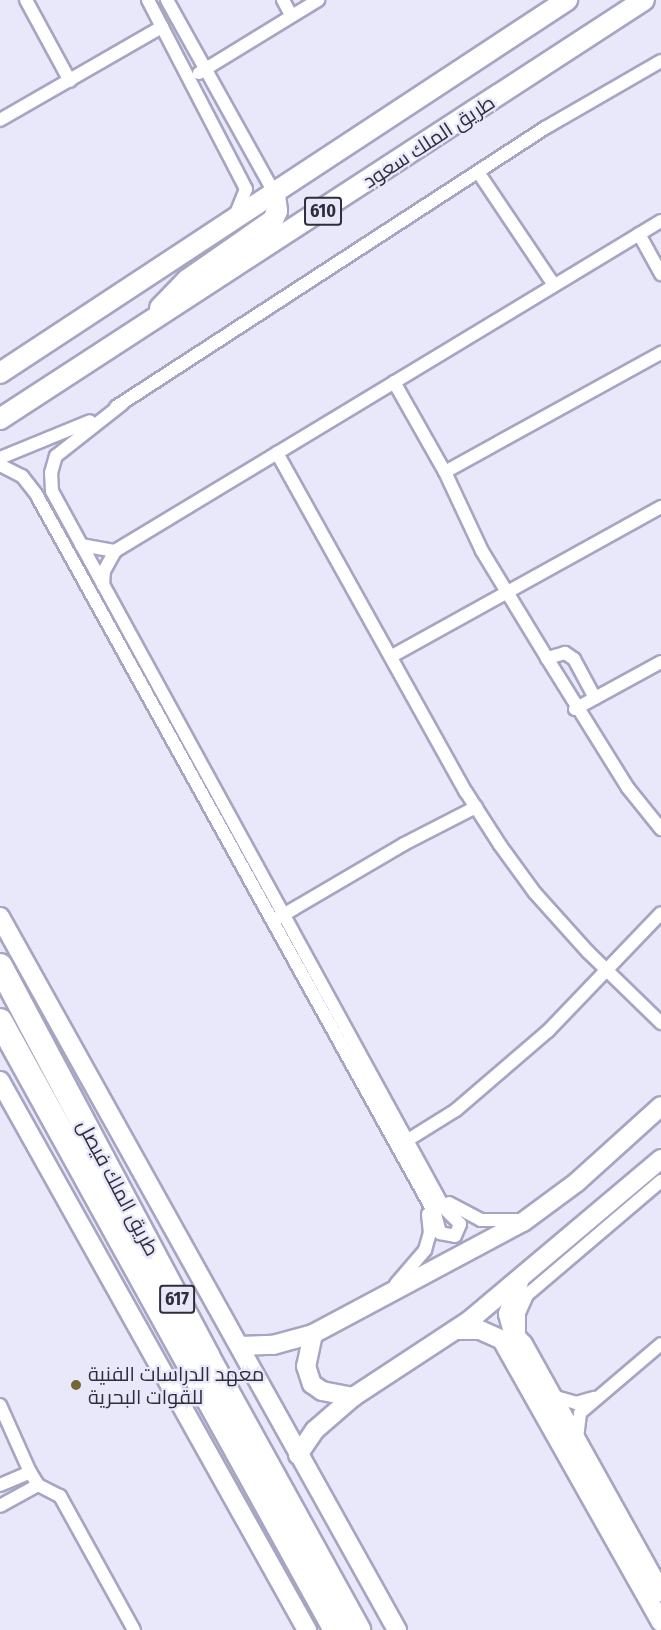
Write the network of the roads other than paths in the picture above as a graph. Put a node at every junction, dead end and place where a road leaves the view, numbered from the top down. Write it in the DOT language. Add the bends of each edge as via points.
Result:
graph roads {
  1 [pos="26,0"];
  2 [pos="148,0"];
  3 [pos="166,0"];
  4 [pos="283,0"];
  5 [pos="318,0"];
  6 [pos="567,0"];
  7 [pos="644,0"];
  8 [pos="291,15"];
  9 [pos="162,27"];
  10 [pos="661,61"];
  11 [pos="203,69"];
  12 [pos="70,81"];
  13 [pos="190,81"];
  14 [pos="0,120"];
  15 [pos="478,172"];
  16 [pos="275,194"];
  17 [pos="661,221"];
  18 [pos="229,225"];
  19 [pos="639,234"];
  20 [pos="661,274"];
  21 [pos="554,285"];
  22 [pos="111,347"];
  23 [pos="661,352"];
  24 [pos="0,373"];
  25 [pos="394,382"];
  26 [pos="122,404"];
  27 [pos="0,419"];
  28 [pos="277,453"];
  29 [pos="0,458"];
  30 [pos="0,465"];
  31 [pos="445,472"];
  32 [pos="661,507"];
  33 [pos="81,545"];
  34 [pos="115,551"];
  35 [pos="103,585"];
  36 [pos="506,592"];
  37 [pos="392,656"];
  38 [pos="547,658"];
  39 [pos="661,662"];
  40 [pos="595,698"];
  41 [pos="575,709"];
  42 [pos="476,807"];
  43 [pos="661,829"];
  44 [pos="661,913"];
  45 [pos="285,914"];
  46 [pos="0,917"];
  47 [pos="272,922"];
  48 [pos="0,966"];
  49 [pos="607,971"];
  50 [pos="0,1021"];
  51 [pos="661,1023"];
  52 [pos="0,1081"];
  53 [pos="661,1106"];
  54 [pos="408,1139"];
  55 [pos="396,1147"];
  56 [pos="661,1159"];
  57 [pos="661,1181"];
  58 [pos="440,1195"];
  59 [pos="426,1203"];
  60 [pos="526,1219"];
  61 [pos="519,1281"];
  62 [pos="382,1297"];
  63 [pos="456,1330"];
  64 [pos="313,1334"];
  65 [pos="523,1344"];
  66 [pos="661,1344"];
  67 [pos="240,1346"];
  68 [pos="552,1396"];
  69 [pos="354,1397"];
  70 [pos="596,1398"];
  71 [pos="0,1406"];
  72 [pos="578,1442"];
  73 [pos="298,1455"];
  74 [pos="30,1472"];
  75 [pos="0,1485"];
  76 [pos="38,1485"];
  77 [pos="0,1506"];
  78 [pos="661,1592"];
  79 [pos="661,1622"];
  80 [pos="134,1630"];
  81 [pos="307,1630"];
  82 [pos="336,1630"];
  83 [pos="358,1630"];
  84 [pos="397,1630"];
  1 -- 12 [label="street"];
  2 -- 9 [label="street"];
  3 -- 11 [label="street"];
  4 -- 8 [label="street"];
  5 -- 8 [label="street"];
  6 -- 16 [label="main road, 610"];
  7 -- 22 [label="main road, طريق الملك سعود / 610"];
  8 -- 11 [label="street"];
  9 -- 12 [label="street"];
  9 -- 13 [label="street"];
  10 -- 15 [label="street"];
  11 -- 13 [label="street"];
  11 -- 16 [label="street"];
  12 -- 14 [label="street"];
  13 -- 18 [label="street" via="246,189"];
  15 -- 21 [label="street"];
  15 -- 26 [label="street"];
  16 -- 18 [label="main road, 610"];
  16 -- 22 [label="main road" via="277,211 264,229 187,280 168,301"];
  17 -- 19 [label="street"];
  18 -- 24 [label="main road, 610"];
  19 -- 20 [label="street"];
  19 -- 21 [label="street"];
  21 -- 25 [label="street"];
  22 -- 27 [label="main road, طريق الملك سعود / 610"];
  23 -- 31 [label="street"];
  25 -- 28 [label="street"];
  25 -- 31 [label="street"];
  26 -- 29 [label="street" via="72,430"];
  26 -- 33 [label="street" via="68,444 52,464 52,491"];
  28 -- 34 [label="street"];
  28 -- 37 [label="street"];
  30 -- 47 [label="street" via="22,476 36,494"];
  31 -- 36 [label="street"];
  32 -- 36 [label="street"];
  33 -- 34 [label="street"];
  33 -- 35 [label="street"];
  34 -- 35 [label="street" via="104,571"];
  35 -- 45 [label="street"];
  36 -- 37 [label="street"];
  36 -- 38 [label="street"];
  37 -- 42 [label="street"];
  38 -- 40 [label="street" via="565,653 574,659"];
  38 -- 41 [label="street"];
  39 -- 40 [label="street"];
  40 -- 41 [label="street"];
  41 -- 43 [label="street"];
  42 -- 45 [label="street" via="404,843"];
  42 -- 49 [label="street" via="535,893"];
  44 -- 49 [label="street"];
  45 -- 47 [label="street"];
  45 -- 54 [label="street"];
  46 -- 67 [label="main road"];
  47 -- 55 [label="street"];
  48 -- 83 [label="highway, طريق الملك فيصل / 617"];
  49 -- 51 [label="street"];
  49 -- 54 [label="street" via="548,1030 456,1110"];
  50 -- 82 [label="highway, طريق الملك فيصل / 617"];
  52 -- 81 [label="main road"];
  53 -- 60 [label="main road" via="577,1182"];
  54 -- 55 [label="street"];
  54 -- 58 [label="street"];
  55 -- 59 [label="street"];
  56 -- 61 [label="main road"];
  57 -- 65 [label="street" via="527,1295 521,1303 517,1326"];
  58 -- 59 [label="street"];
  58 -- 59 [label="street" via="444,1208 460,1224 455,1236 440,1233 438,1220"];
  58 -- 60 [label="street" via="458,1210 481,1220"];
  59 -- 62 [label="street" via="430,1233 421,1258"];
  60 -- 62 [label="main road"];
  61 -- 63 [label="main road"];
  61 -- 65 [label="main road" via="510,1303 509,1323"];
  62 -- 64 [label="main road"];
  63 -- 69 [label="main road"];
  63 -- 79 [label="main road" via="480,1330 502,1340"];
  64 -- 67 [label="main road" via="273,1345"];
  64 -- 69 [label="main road" via="306,1365 312,1384 322,1391"];
  65 -- 68 [label="main road"];
  66 -- 70 [label="street"];
  67 -- 73 [label="main road"];
  68 -- 70 [label="street" via="576,1403"];
  68 -- 72 [label="main road"];
  69 -- 73 [label="main road" via="315,1430"];
  70 -- 72 [label="street" via="580,1413 576,1427"];
  71 -- 74 [label="street"];
  72 -- 78 [label="main road"];
  73 -- 84 [label="main road"];
  74 -- 75 [label="street"];
  74 -- 76 [label="street"];
  76 -- 77 [label="street"];
  76 -- 80 [label="street" via="60,1496"];
}
